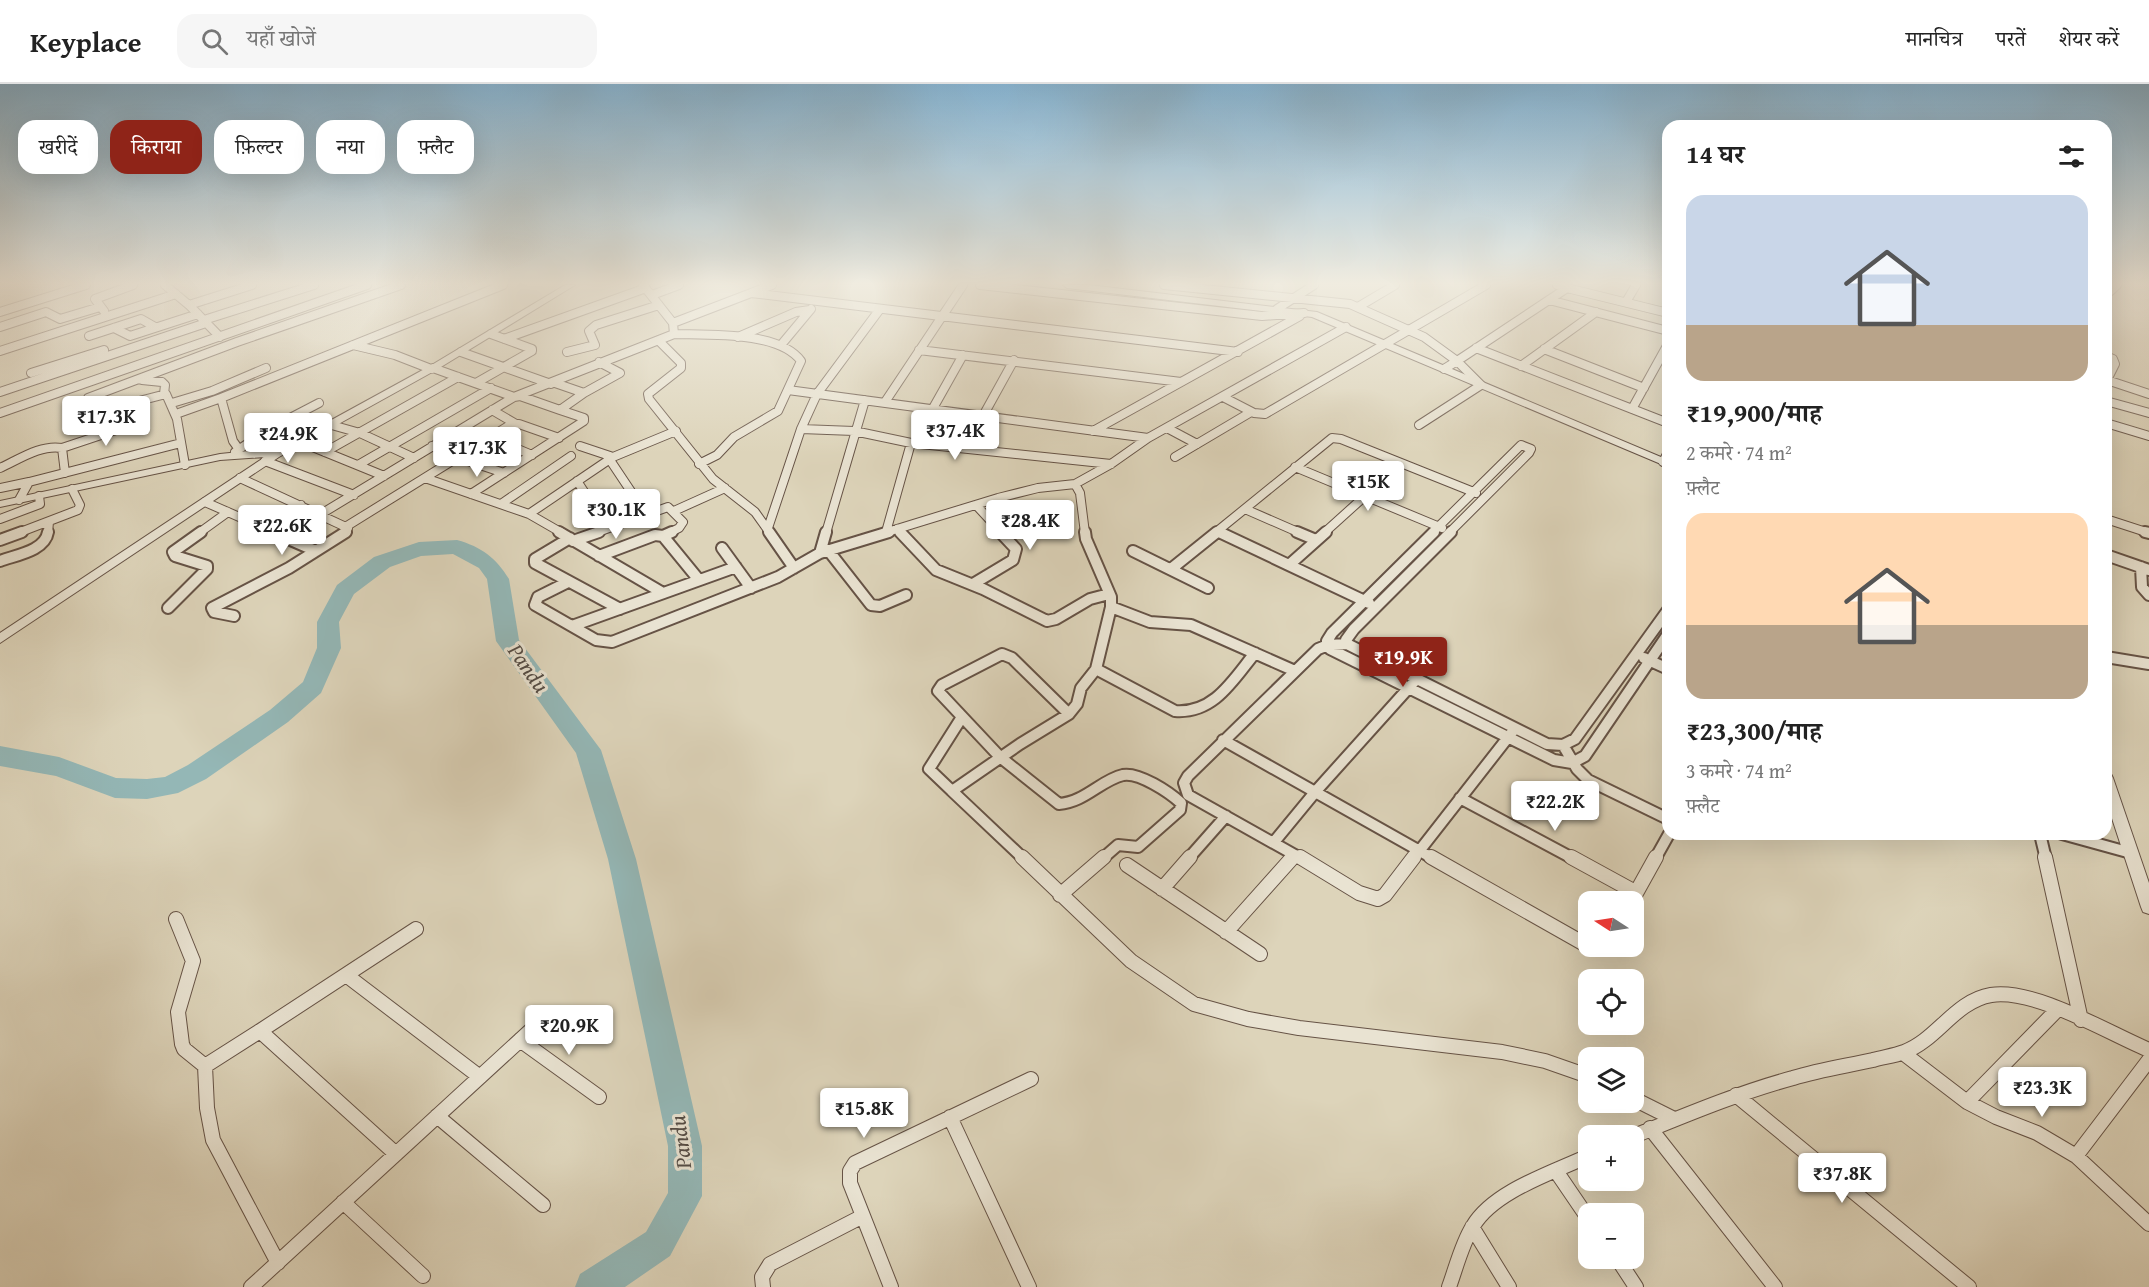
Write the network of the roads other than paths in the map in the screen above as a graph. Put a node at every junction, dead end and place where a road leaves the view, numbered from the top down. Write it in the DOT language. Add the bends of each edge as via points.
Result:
graph roads {
  1 [pos="31,341"];
  2 [pos="94,341"];
  3 [pos="148,341"];
  4 [pos="208,341"];
  5 [pos="239,341"];
  6 [pos="363,341"];
  7 [pos="479,341"];
  8 [pos="510,341"];
  9 [pos="593,341"];
  10 [pos="658,341"];
  11 [pos="760,341"];
  12 [pos="784,341"];
  13 [pos="856,341"];
  14 [pos="925,341"];
  15 [pos="1149,341"];
  16 [pos="1256,341"];
  17 [pos="1321,341"];
  18 [pos="1378,341"];
  19 [pos="1391,341"];
  20 [pos="1428,341"];
  21 [pos="1486,341"];
  22 [pos="1555,341"];
  23 [pos="1385,344"];
  24 [pos="353,345"];
  25 [pos="781,345"];
  26 [pos="1476,348"];
  27 [pos="1544,349"];
  28 [pos="4,350"];
  29 [pos="919,350"];
  30 [pos="567,351"];
  31 [pos="461,352"];
  32 [pos="1238,352"];
  33 [pos="106,355"];
  34 [pos="963,355"];
  35 [pos="1662,355"];
  36 [pos="1014,360"];
  37 [pos="1457,361"];
  38 [pos="599,362"];
  39 [pos="1521,366"];
  40 [pos="266,368"];
  41 [pos="432,368"];
  42 [pos="503,368"];
  43 [pos="1444,369"];
  44 [pos="32,373"];
  45 [pos="118,373"];
  46 [pos="458,377"];
  47 [pos="2112,379"];
  48 [pos="137,380"];
  49 [pos="1181,382"];
  50 [pos="476,383"];
  51 [pos="553,383"];
  52 [pos="1481,385"];
  53 [pos="491,388"];
  54 [pos="1644,388"];
  55 [pos="788,390"];
  56 [pos="0,392"];
  57 [pos="584,393"];
  58 [pos="164,394"];
  59 [pos="817,394"];
  60 [pos="2149,394"];
  61 [pos="514,397"];
  62 [pos="1223,397"];
  63 [pos="0,398"];
  64 [pos="221,398"];
  65 [pos="865,400"];
  66 [pos="885,402"];
  67 [pos="2112,402"];
  68 [pos="172,403"];
  69 [pos="319,403"];
  70 [pos="1632,409"];
  71 [pos="11,410"];
  72 [pos="492,410"];
  73 [pos="560,410"];
  74 [pos="932,410"];
  75 [pos="1251,412"];
  76 [pos="0,413"];
  77 [pos="2149,413"];
  78 [pos="176,414"];
  79 [pos="983,416"];
  80 [pos="143,421"];
  81 [pos="1662,421"];
  82 [pos="328,424"];
  83 [pos="516,424"];
  84 [pos="1419,425"];
  85 [pos="2112,425"];
  86 [pos="1167,428"];
  87 [pos="801,429"];
  88 [pos="676,431"];
  89 [pos="854,431"];
  90 [pos="1093,431"];
  91 [pos="360,433"];
  92 [pos="2149,436"];
  93 [pos="559,438"];
  94 [pos="1148,438"];
  95 [pos="298,441"];
  96 [pos="501,442"];
  97 [pos="181,443"];
  98 [pos="911,443"];
  99 [pos="1197,444"];
  100 [pos="432,446"];
  101 [pos="580,446"];
  102 [pos="389,447"];
  103 [pos="62,448"];
  104 [pos="236,451"];
  105 [pos="325,452"];
  106 [pos="532,455"];
  107 [pos="571,456"];
  108 [pos="461,457"];
  109 [pos="1175,457"];
  110 [pos="270,458"];
  111 [pos="414,458"];
  112 [pos="611,458"];
  113 [pos="1662,461"];
  114 [pos="699,464"];
  115 [pos="1111,464"];
  116 [pos="185,465"];
  117 [pos="358,465"];
  118 [pos="1295,467"];
  119 [pos="0,468"];
  120 [pos="64,473"];
  121 [pos="504,473"];
  122 [pos="384,476"];
  123 [pos="240,478"];
  124 [pos="425,478"];
  125 [pos="577,481"];
  126 [pos="29,482"];
  127 [pos="1075,484"];
  128 [pos="0,488"];
  129 [pos="725,488"];
  130 [pos="72,489"];
  131 [pos="1472,492"];
  132 [pos="471,494"];
  133 [pos="354,495"];
  134 [pos="39,496"];
  135 [pos="1365,496"];
  136 [pos="1485,497"];
  137 [pos="19,500"];
  138 [pos="205,501"];
  139 [pos="0,504"];
  140 [pos="501,504"];
  141 [pos="301,505"];
  142 [pos="976,505"];
  143 [pos="1245,509"];
  144 [pos="674,511"];
  145 [pos="228,512"];
  146 [pos="321,514"];
  147 [pos="529,514"];
  148 [pos="646,514"];
  149 [pos="0,519"];
  150 [pos="2112,521"];
  151 [pos="49,522"];
  152 [pos="347,526"];
  153 [pos="1438,526"];
  154 [pos="262,527"];
  155 [pos="608,528"];
  156 [pos="768,528"];
  157 [pos="897,529"];
  158 [pos="1218,531"];
  159 [pos="886,532"];
  160 [pos="1450,532"];
  161 [pos="2149,533"];
  162 [pos="663,536"];
  163 [pos="0,540"];
  164 [pos="572,540"];
  165 [pos="1316,540"];
  166 [pos="722,548"];
  167 [pos="1133,550"];
  168 [pos="316,551"];
  169 [pos="824,552"];
  170 [pos="598,556"];
  171 [pos="2112,557"];
  172 [pos="0,561"];
  173 [pos="1289,565"];
  174 [pos="736,567"];
  175 [pos="794,568"];
  176 [pos="2145,568"];
  177 [pos="1171,569"];
  178 [pos="699,580"];
  179 [pos="568,582"];
  180 [pos="973,585"];
  181 [pos="751,588"];
  182 [pos="1208,588"];
  183 [pos="663,593"];
  184 [pos="1109,594"];
  185 [pos="906,595"];
  186 [pos="2149,595"];
  187 [pos="1364,601"];
  188 [pos="1376,606"];
  189 [pos="1111,607"];
  190 [pos="168,608"];
  191 [pos="620,609"];
  192 [pos="234,616"];
  193 [pos="1662,618"];
  194 [pos="572,626"];
  195 [pos="0,639"];
  196 [pos="1662,643"];
  197 [pos="1347,644"];
  198 [pos="1328,645"];
  199 [pos="1255,653"];
  200 [pos="1636,655"];
  201 [pos="2112,658"];
  202 [pos="1650,660"];
  203 [pos="2149,664"];
  204 [pos="1662,666"];
  205 [pos="1096,669"];
  206 [pos="1296,671"];
  207 [pos="1413,683"];
  208 [pos="1069,714"];
  209 [pos="962,717"];
  210 [pos="1512,732"];
  211 [pos="1223,740"];
  212 [pos="1563,745"];
  213 [pos="1000,757"];
  214 [pos="1572,763"];
  215 [pos="952,791"];
  216 [pos="1316,791"];
  217 [pos="1460,798"];
  218 [pos="2112,798"];
  219 [pos="1226,816"];
  220 [pos="1662,816"];
  221 [pos="1666,840"];
  222 [pos="2041,840"];
  223 [pos="2084,840"];
  224 [pos="1274,842"];
  225 [pos="1418,850"];
  226 [pos="2132,853"];
  227 [pos="1295,855"];
  228 [pos="1127,865"];
  229 [pos="1162,889"];
  230 [pos="1623,891"];
  231 [pos="1636,891"];
  232 [pos="1060,895"];
  233 [pos="2149,907"];
  234 [pos="176,919"];
  235 [pos="416,929"];
  236 [pos="1226,932"];
  237 [pos="1578,940"];
  238 [pos="1260,954"];
  239 [pos="346,975"];
  240 [pos="2056,1010"];
  241 [pos="542,1020"];
  242 [pos="2081,1020"];
  243 [pos="260,1031"];
  244 [pos="520,1040"];
  245 [pos="2149,1050"];
  246 [pos="1903,1053"];
  247 [pos="2149,1060"];
  248 [pos="205,1065"];
  249 [pos="1578,1073"];
  250 [pos="2144,1076"];
  251 [pos="480,1077"];
  252 [pos="1031,1079"];
  253 [pos="1736,1095"];
  254 [pos="599,1097"];
  255 [pos="1967,1102"];
  256 [pos="1644,1104"];
  257 [pos="438,1116"];
  258 [pos="950,1117"];
  259 [pos="1674,1119"];
  260 [pos="1650,1128"];
  261 [pos="1644,1131"];
  262 [pos="396,1154"];
  263 [pos="2076,1156"];
  264 [pos="1578,1161"];
  265 [pos="1556,1171"];
  266 [pos="344,1202"];
  267 [pos="1578,1203"];
  268 [pos="543,1205"];
  269 [pos="863,1216"];
  270 [pos="2149,1224"];
  271 [pos="1472,1227"];
  272 [pos="278,1263"];
  273 [pos="1624,1269"];
  274 [pos="423,1276"];
  275 [pos="251,1287"];
  276 [pos="764,1287"];
  277 [pos="891,1287"];
  278 [pos="1029,1287"];
  279 [pos="1449,1287"];
  280 [pos="1509,1287"];
  281 [pos="1636,1287"];
  282 [pos="1775,1287"];
  283 [pos="1969,1287"];
  1 -- 28 [label="street"];
  2 -- 33 [label="street"];
  3 -- 33 [label="street"];
  4 -- 45 [label="street"];
  5 -- 48 [label="street"];
  6 -- 24 [label="street"];
  7 -- 31 [label="street"];
  8 -- 42 [label="street" via="532,349"];
  9 -- 30 [label="street" via="595,345"];
  10 -- 38 [label="street"];
  10 -- 88 [label="street" via="681,363 681,368 648,394"];
  11 -- 25 [label="street"];
  12 -- 25 [label="street"];
  13 -- 59 [label="street"];
  14 -- 29 [label="street"];
  15 -- 32 [label="street"];
  16 -- 32 [label="street"];
  17 -- 62 [label="street"];
  18 -- 23 [label="street"];
  19 -- 23 [label="street"];
  20 -- 37 [label="street"];
  21 -- 26 [label="street"];
  22 -- 27 [label="street"];
  23 -- 43 [label="street"];
  23 -- 75 [label="street" via="1265,414"];
  24 -- 41 [label="street"];
  24 -- 64 [label="street"];
  25 -- 55 [label="street" via="794,352 801,362"];
  26 -- 37 [label="street"];
  26 -- 39 [label="street"];
  27 -- 39 [label="street"];
  27 -- 54 [label="street"];
  29 -- 34 [label="street"];
  29 -- 66 [label="street"];
  31 -- 41 [label="street"];
  31 -- 42 [label="street"];
  32 -- 49 [label="street"];
  33 -- 44 [label="street"];
  33 -- 45 [label="street"];
  33 -- 56 [label="street"];
  34 -- 36 [label="street"];
  34 -- 74 [label="street"];
  35 -- 54 [label="street"];
  36 -- 49 [label="street"];
  36 -- 79 [label="street"];
  37 -- 43 [label="street"];
  37 -- 52 [label="street"];
  38 -- 51 [label="street"];
  38 -- 57 [label="street" via="620,373"];
  39 -- 70 [label="street"];
  40 -- 68 [label="street"];
  41 -- 46 [label="street"];
  41 -- 82 [label="street"];
  42 -- 50 [label="street"];
  42 -- 51 [label="street"];
  43 -- 52 [label="street"];
  45 -- 71 [label="street"];
  46 -- 50 [label="street"];
  46 -- 91 [label="street"];
  47 -- 60 [label="street"];
  48 -- 58 [label="street" via="162,382"];
  48 -- 58 [label="street" via="88,398 112,408"];
  49 -- 90 [label="street"];
  50 -- 53 [label="street"];
  51 -- 57 [label="street"];
  51 -- 61 [label="street"];
  52 -- 84 [label="street"];
  52 -- 113 [label="street"];
  53 -- 61 [label="street"];
  53 -- 102 [label="street"];
  54 -- 70 [label="street"];
  55 -- 59 [label="street"];
  55 -- 114 [label="street" via="778,411"];
  57 -- 73 [label="street"];
  58 -- 68 [label="street"];
  59 -- 65 [label="street"];
  59 -- 87 [label="street"];
  61 -- 72 [label="street"];
  61 -- 73 [label="street"];
  62 -- 75 [label="street"];
  62 -- 86 [label="street"];
  63 -- 71 [label="street"];
  64 -- 78 [label="street"];
  64 -- 104 [label="street"];
  65 -- 66 [label="street"];
  65 -- 89 [label="street"];
  66 -- 74 [label="street"];
  67 -- 77 [label="street"];
  68 -- 78 [label="street"];
  69 -- 104 [label="street"];
  70 -- 81 [label="street"];
  71 -- 76 [label="street"];
  72 -- 83 [label="street"];
  72 -- 100 [label="street"];
  73 -- 93 [label="street" via="584,418"];
  74 -- 79 [label="street"];
  75 -- 99 [label="street"];
  78 -- 97 [label="street"];
  79 -- 90 [label="street"];
  80 -- 103 [label="street"];
  82 -- 91 [label="street"];
  82 -- 95 [label="street"];
  83 -- 93 [label="street"];
  83 -- 108 [label="street"];
  85 -- 92 [label="street"];
  86 -- 94 [label="street"];
  86 -- 99 [label="street"];
  87 -- 89 [label="street"];
  87 -- 156 [label="street"];
  88 -- 112 [label="street"];
  88 -- 114 [label="street"];
  89 -- 98 [label="street"];
  89 -- 169 [label="street"];
  90 -- 94 [label="street"];
  91 -- 102 [label="street"];
  91 -- 105 [label="street"];
  93 -- 106 [label="street"];
  94 -- 115 [label="street"];
  95 -- 105 [label="street"];
  95 -- 110 [label="street"];
  96 -- 106 [label="street"];
  97 -- 116 [label="street"];
  97 -- 120 [label="street"];
  98 -- 115 [label="street"];
  98 -- 159 [label="street"];
  99 -- 109 [label="street"];
  100 -- 108 [label="street"];
  100 -- 111 [label="street"];
  101 -- 112 [label="street"];
  102 -- 111 [label="street"];
  102 -- 117 [label="street"];
  103 -- 119 [label="street" via="48,447"];
  103 -- 120 [label="street"];
  104 -- 110 [label="street"];
  104 -- 116 [label="street"];
  105 -- 117 [label="street"];
  106 -- 121 [label="street"];
  107 -- 140 [label="street"];
  108 -- 121 [label="street"];
  108 -- 124 [label="street"];
  110 -- 123 [label="street"];
  110 -- 133 [label="street"];
  111 -- 122 [label="street"];
  112 -- 125 [label="street"];
  112 -- 148 [label="street"];
  114 -- 129 [label="street"];
  115 -- 127 [label="street"];
  116 -- 130 [label="street"];
  117 -- 122 [label="street"];
  118 -- 131 [label="street" via="1329,439 1337,438"];
  118 -- 135 [label="street"];
  118 -- 143 [label="street"];
  120 -- 126 [label="street"];
  121 -- 132 [label="street"];
  122 -- 133 [label="street"];
  123 -- 138 [label="street"];
  123 -- 141 [label="street"];
  124 -- 132 [label="street"];
  124 -- 152 [label="street"];
  125 -- 147 [label="street"];
  125 -- 155 [label="street"];
  126 -- 128 [label="street"];
  126 -- 137 [label="street"];
  127 -- 142 [label="street" via="1038,488"];
  127 -- 184 [label="street" via="1080,493 1086,539"];
  129 -- 144 [label="street"];
  129 -- 156 [label="street"];
  130 -- 134 [label="street"];
  130 -- 151 [label="street" via="80,508"];
  131 -- 136 [label="street"];
  131 -- 136 [label="street" via="1517,447 1528,446 1529,453"];
  131 -- 153 [label="street"];
  132 -- 140 [label="street"];
  133 -- 146 [label="street"];
  134 -- 137 [label="street"];
  134 -- 149 [label="street" via="40,504"];
  135 -- 153 [label="street"];
  135 -- 165 [label="street"];
  136 -- 160 [label="street"];
  137 -- 139 [label="street"];
  138 -- 145 [label="street"];
  138 -- 195 [label="street"];
  140 -- 147 [label="street"];
  141 -- 146 [label="street"];
  141 -- 154 [label="street"];
  142 -- 157 [label="street"];
  142 -- 180 [label="street" via="1016,549 1016,554 1013,560"];
  143 -- 158 [label="street"];
  143 -- 165 [label="street"];
  144 -- 148 [label="street" via="668,507"];
  144 -- 162 [label="street" via="683,522"];
  145 -- 154 [label="street"];
  145 -- 190 [label="street" via="173,552 207,569"];
  146 -- 152 [label="street"];
  147 -- 164 [label="street"];
  148 -- 155 [label="street"];
  150 -- 161 [label="street"];
  151 -- 163 [label="street"];
  151 -- 172 [label="street" via="47,538 40,546"];
  152 -- 168 [label="street" via="345,533"];
  153 -- 160 [label="street"];
  153 -- 187 [label="street"];
  154 -- 168 [label="street"];
  155 -- 164 [label="street"];
  156 -- 175 [label="street"];
  157 -- 159 [label="street"];
  157 -- 180 [label="street" via="931,567"];
  158 -- 173 [label="street"];
  158 -- 177 [label="street"];
  159 -- 169 [label="street"];
  160 -- 188 [label="street"];
  162 -- 170 [label="street" via="655,535"];
  162 -- 178 [label="street"];
  164 -- 170 [label="street"];
  164 -- 179 [label="street" via="540,555 534,563"];
  165 -- 173 [label="street"];
  166 -- 174 [label="street"];
  167 -- 177 [label="street"];
  168 -- 192 [label="street" via="212,608 214,612"];
  169 -- 175 [label="street"];
  169 -- 185 [label="street" via="871,605 880,606"];
  170 -- 183 [label="street"];
  171 -- 176 [label="street"];
  173 -- 187 [label="street"];
  174 -- 178 [label="street"];
  174 -- 181 [label="street"];
  175 -- 181 [label="street"];
  176 -- 186 [label="street" via="2142,587"];
  177 -- 182 [label="street"];
  178 -- 183 [label="street"];
  179 -- 191 [label="street"];
  179 -- 194 [label="street" via="538,597 535,604"];
  180 -- 184 [label="street" via="1047,621 1090,599"];
  181 -- 194 [label="street" via="612,642 596,640"];
  183 -- 191 [label="street"];
  184 -- 189 [label="street"];
  187 -- 188 [label="street"];
  187 -- 198 [label="street" via="1328,637"];
  188 -- 197 [label="street" via="1348,636"];
  189 -- 199 [label="street" via="1150,622 1191,625"];
  189 -- 205 [label="street"];
  191 -- 194 [label="street"];
  193 -- 200 [label="street"];
  196 -- 202 [label="street"];
  197 -- 198 [label="street"];
  197 -- 207 [label="street"];
  198 -- 206 [label="street" via="1318,649"];
  198 -- 207 [label="street" via="1335,652"];
  199 -- 205 [label="street" via="1212,702 1187,714"];
  199 -- 206 [label="street"];
  200 -- 202 [label="street"];
  200 -- 212 [label="street" via="1575,739"];
  201 -- 203 [label="street"];
  202 -- 204 [label="street"];
  202 -- 214 [label="street" via="1585,756"];
  205 -- 208 [label="street" via="1081,688 1077,704"];
  206 -- 211 [label="street"];
  207 -- 210 [label="street"];
  207 -- 216 [label="street"];
  208 -- 209 [label="street" via="1012,658 1002,654 939,688 940,695"];
  208 -- 213 [label="street"];
  209 -- 213 [label="street"];
  209 -- 215 [label="street" via="929,769"];
  210 -- 212 [label="street"];
  210 -- 214 [label="street" via="1554,760"];
  210 -- 217 [label="street"];
  211 -- 216 [label="street"];
  211 -- 219 [label="street" via="1188,776 1184,789"];
  212 -- 214 [label="street"];
  213 -- 215 [label="street"];
  213 -- 232 [label="street" via="1059,804 1071,803 1128,774 1138,776 1181,803 1180,810 1143,844 1118,844"];
  214 -- 220 [label="street" via="1588,780"];
  215 -- 232 [label="street"];
  216 -- 224 [label="street"];
  216 -- 225 [label="street"];
  217 -- 225 [label="street"];
  217 -- 230 [label="street"];
  218 -- 226 [label="street"];
  219 -- 224 [label="street"];
  219 -- 229 [label="street"];
  221 -- 231 [label="street"];
  222 -- 242 [label="street"];
  223 -- 226 [label="street"];
  224 -- 227 [label="street"];
  225 -- 227 [label="street" via="1378,899 1359,893"];
  225 -- 237 [label="street"];
  226 -- 233 [label="street"];
  227 -- 236 [label="street"];
  228 -- 229 [label="street"];
  229 -- 236 [label="street"];
  232 -- 249 [label="street" via="1131,961 1194,1004 1299,1028 1502,1052"];
  234 -- 248 [label="street" via="193,961 178,1012 182,1044"];
  235 -- 239 [label="street"];
  236 -- 238 [label="street"];
  239 -- 243 [label="street"];
  239 -- 251 [label="street"];
  240 -- 242 [label="street"];
  240 -- 246 [label="street" via="2014,995 1984,995 1917,1047"];
  240 -- 255 [label="street"];
  241 -- 244 [label="street"];
  242 -- 245 [label="street"];
  243 -- 248 [label="street"];
  243 -- 262 [label="street"];
  244 -- 251 [label="street"];
  244 -- 254 [label="street"];
  246 -- 253 [label="street" via="1821,1070"];
  246 -- 255 [label="street"];
  247 -- 250 [label="street"];
  248 -- 272 [label="street" via="209,1132"];
  250 -- 263 [label="street"];
  251 -- 257 [label="street"];
  252 -- 258 [label="street"];
  253 -- 259 [label="street"];
  253 -- 283 [label="street"];
  255 -- 263 [label="street" via="2037,1133"];
  256 -- 259 [label="street"];
  257 -- 262 [label="street"];
  257 -- 268 [label="street"];
  258 -- 269 [label="street" via="855,1163 850,1183"];
  258 -- 278 [label="street"];
  259 -- 260 [label="street"];
  260 -- 261 [label="street"];
  260 -- 282 [label="street"];
  262 -- 266 [label="street"];
  263 -- 270 [label="street"];
  264 -- 265 [label="street"];
  265 -- 267 [label="street"];
  265 -- 271 [label="street" via="1499,1199"];
  266 -- 272 [label="street"];
  266 -- 274 [label="street"];
  269 -- 276 [label="street" via="770,1263 762,1277"];
  269 -- 277 [label="street"];
  271 -- 279 [label="street"];
  271 -- 280 [label="street"];
  272 -- 275 [label="street"];
  273 -- 281 [label="street"];
}
